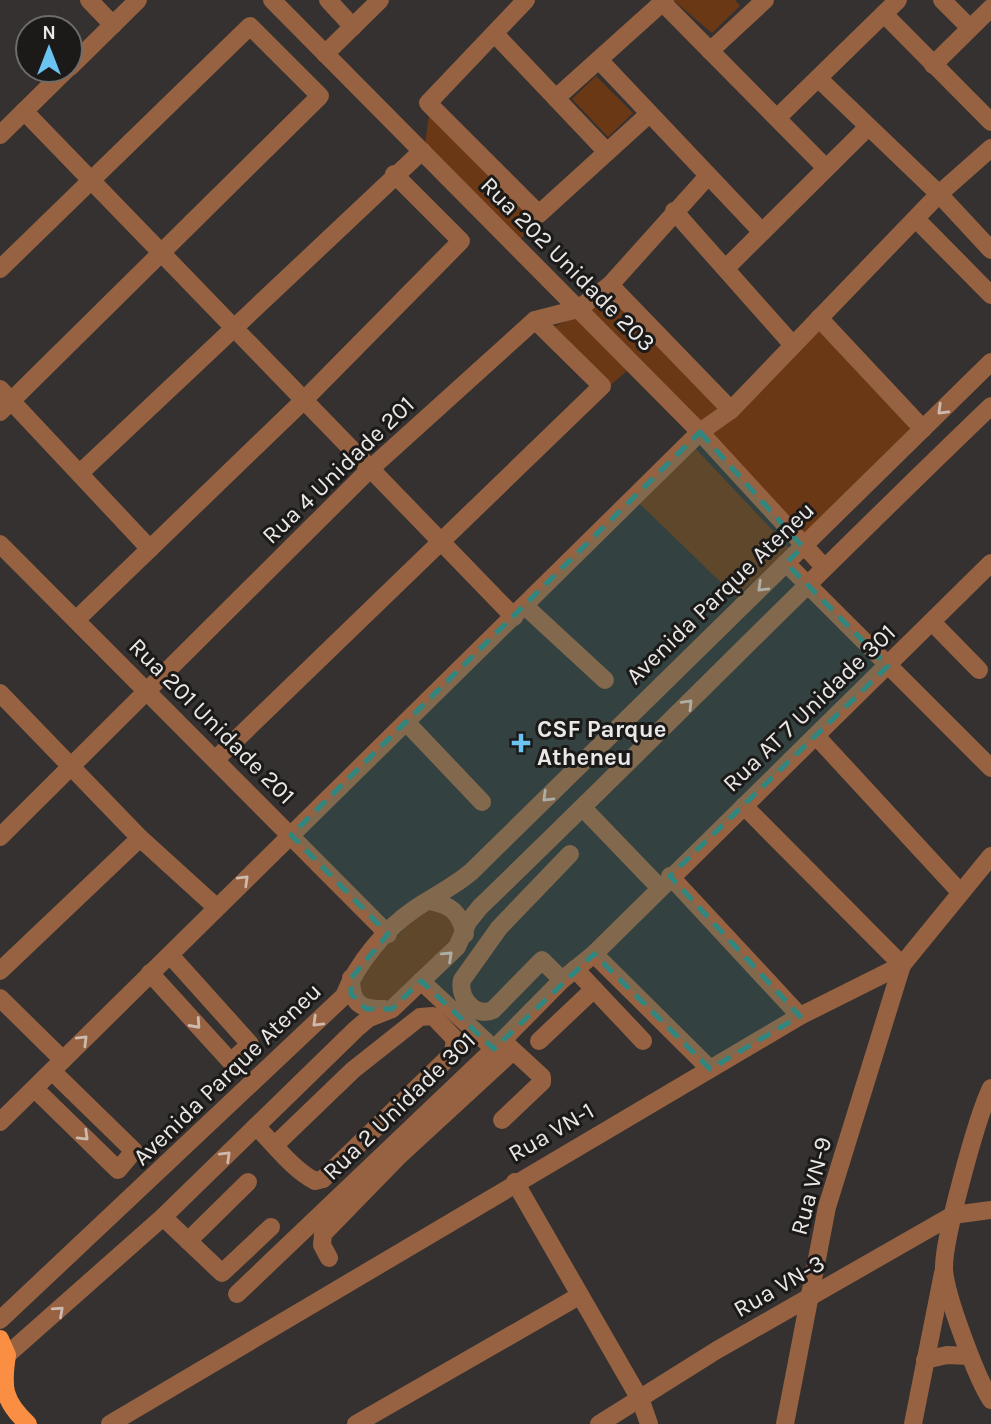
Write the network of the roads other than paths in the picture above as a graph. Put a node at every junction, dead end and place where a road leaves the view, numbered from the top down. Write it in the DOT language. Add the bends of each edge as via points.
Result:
graph roads {
  1 [pos="89,0"];
  2 [pos="138,0"];
  3 [pos="328,0"];
  4 [pos="380,0"];
  5 [pos="526,0"];
  6 [pos="898,0"];
  7 [pos="942,0"];
  8 [pos="664,1"];
  9 [pos="757,2"];
  10 [pos="991,8"];
  11 [pos="265,10"];
  12 [pos="884,14"];
  13 [pos="113,25"];
  14 [pos="353,27"];
  15 [pos="970,28"];
  16 [pos="495,34"];
  17 [pos="710,51"];
  18 [pos="84,53"];
  19 [pos="326,54"];
  20 [pos="600,61"];
  21 [pos="933,65"];
  22 [pos="819,79"];
  23 [pos="52,84"];
  24 [pos="556,98"];
  25 [pos="24,111"];
  26 [pos="649,114"];
  27 [pos="777,118"];
  28 [pos="991,122"];
  29 [pos="868,127"];
  30 [pos="0,135"];
  31 [pos="991,148"];
  32 [pos="422,150"];
  33 [pos="606,151"];
  34 [pos="826,168"];
  35 [pos="394,174"];
  36 [pos="707,177"];
  37 [pos="92,182"];
  38 [pos="939,194"];
  39 [pos="674,211"];
  40 [pos="917,220"];
  41 [pos="762,232"];
  42 [pos="991,250"];
  43 [pos="160,252"];
  44 [pos="726,268"];
  45 [pos="0,269"];
  46 [pos="610,285"];
  47 [pos="991,295"];
  48 [pos="578,309"];
  49 [pos="819,318"];
  50 [pos="535,320"];
  51 [pos="232,328"];
  52 [pos="792,344"];
  53 [pos="991,362"];
  54 [pos="4,400"];
  55 [pos="303,401"];
  56 [pos="991,406"];
  57 [pos="731,410"];
  58 [pos="923,429"];
  59 [pos="700,432"];
  60 [pos="369,470"];
  61 [pos="80,473"];
  62 [pos="438,542"];
  63 [pos="803,547"];
  64 [pos="150,549"];
  65 [pos="2,551"];
  66 [pos="786,563"];
  67 [pos="991,563"];
  68 [pos="823,566"];
  69 [pos="805,584"];
  70 [pos="520,612"];
  71 [pos="76,621"];
  72 [pos="932,622"];
  73 [pos="888,666"];
  74 [pos="979,670"];
  75 [pos="605,680"];
  76 [pos="148,693"];
  77 [pos="0,694"];
  78 [pos="406,722"];
  79 [pos="817,737"];
  80 [pos="215,760"];
  81 [pos="991,768"];
  82 [pos="71,769"];
  83 [pos="482,802"];
  84 [pos="744,806"];
  85 [pos="583,808"];
  86 [pos="291,835"];
  87 [pos="0,836"];
  88 [pos="140,838"];
  89 [pos="570,855"];
  90 [pos="991,856"];
  91 [pos="665,881"];
  92 [pos="960,892"];
  93 [pos="429,901"];
  94 [pos="216,907"];
  95 [pos="388,934"];
  96 [pos="465,934"];
  97 [pos="594,954"];
  98 [pos="170,955"];
  99 [pos="902,965"];
  100 [pos="0,971"];
  101 [pos="150,973"];
  102 [pos="569,974"];
  103 [pos="351,978"];
  104 [pos="421,981"];
  105 [pos="594,989"];
  106 [pos="0,998"];
  107 [pos="392,1009"];
  108 [pos="800,1016"];
  109 [pos="539,1041"];
  110 [pos="643,1041"];
  111 [pos="503,1047"];
  112 [pos="58,1066"];
  113 [pos="710,1069"];
  114 [pos="35,1088"];
  115 [pos="991,1088"];
  116 [pos="502,1120"];
  117 [pos="0,1122"];
  118 [pos="256,1126"];
  119 [pos="275,1145"];
  120 [pos="248,1182"];
  121 [pos="515,1182"];
  122 [pos="991,1210"];
  123 [pos="953,1215"];
  124 [pos="163,1217"];
  125 [pos="271,1227"];
  126 [pos="188,1241"];
  127 [pos="328,1258"];
  128 [pos="944,1270"];
  129 [pos="237,1294"];
  130 [pos="579,1296"];
  131 [pos="811,1296"];
  132 [pos="0,1320"];
  133 [pos="970,1356"];
  134 [pos="2,1359"];
  135 [pos="925,1360"];
  136 [pos="991,1400"];
  137 [pos="640,1401"];
  138 [pos="0,1412"];
  139 [pos="12,1424"];
  140 [pos="28,1424"];
  141 [pos="110,1424"];
  142 [pos="356,1424"];
  143 [pos="599,1424"];
  144 [pos="649,1424"];
  145 [pos="785,1424"];
  146 [pos="914,1424"];
  1 -- 13 [label="street"];
  2 -- 13 [label="street"];
  3 -- 14 [label="street"];
  4 -- 14 [label="street"];
  5 -- 16 [label="street"];
  6 -- 12 [label="street"];
  7 -- 15 [label="street"];
  8 -- 17 [label="street"];
  8 -- 20 [label="street"];
  9 -- 17 [label="street"];
  10 -- 15 [label="street"];
  11 -- 19 [label="street, Rua 202 Unidade 203"];
  11 -- 37 [label="street"];
  11 -- 43 [label="street" via="320,96"];
  12 -- 21 [label="street"];
  12 -- 22 [label="street"];
  13 -- 18 [label="street"];
  14 -- 19 [label="street"];
  15 -- 21 [label="street"];
  16 -- 24 [label="street"];
  16 -- 33 [label="street" via="428,103 539,214"];
  17 -- 27 [label="street"];
  19 -- 32 [label="street, Rua 202 Unidade 203"];
  20 -- 24 [label="street"];
  20 -- 26 [label="street"];
  21 -- 28 [label="street"];
  22 -- 27 [label="street"];
  22 -- 29 [label="street"];
  23 -- 25 [label="street"];
  24 -- 33 [label="street"];
  25 -- 30 [label="street"];
  25 -- 37 [label="street"];
  26 -- 33 [label="street"];
  26 -- 36 [label="street"];
  27 -- 34 [label="street"];
  29 -- 34 [label="street"];
  29 -- 38 [label="street"];
  31 -- 38 [label="street"];
  32 -- 35 [label="street"];
  32 -- 48 [label="street, Rua 202 Unidade 203"];
  34 -- 41 [label="street"];
  35 -- 51 [label="street"];
  35 -- 55 [label="street" via="461,241"];
  36 -- 39 [label="street, Rua 202 Unidade 203"];
  36 -- 41 [label="street"];
  37 -- 43 [label="street"];
  37 -- 45 [label="street"];
  38 -- 40 [label="street"];
  38 -- 42 [label="street"];
  39 -- 44 [label="street"];
  39 -- 46 [label="street, Rua 202 Unidade 203"];
  40 -- 47 [label="street"];
  40 -- 49 [label="street"];
  41 -- 44 [label="street"];
  43 -- 51 [label="street"];
  43 -- 54 [label="street"];
  44 -- 52 [label="street"];
  46 -- 48 [label="street, Rua 202 Unidade 203"];
  46 -- 57 [label="street"];
  48 -- 50 [label="street, Rua 4 Unidade 201"];
  48 -- 59 [label="street, Rua 202 Unidade 203"];
  49 -- 52 [label="street"];
  49 -- 58 [label="street"];
  50 -- 60 [label="street, Rua 4 Unidade 201"];
  50 -- 62 [label="street" via="602,386"];
  51 -- 55 [label="street"];
  51 -- 61 [label="street"];
  52 -- 57 [label="street"];
  53 -- 58 [label="street, Avenida Parque Ateneu, one-way"];
  54 -- 61 [label="street"];
  55 -- 60 [label="street"];
  55 -- 64 [label="street"];
  56 -- 68 [label="street"];
  57 -- 59 [label="street"];
  58 -- 63 [label="street, Avenida Parque Ateneu"];
  59 -- 63 [label="street, Rua 202 Unidade 203"];
  59 -- 70 [label="street"];
  60 -- 62 [label="street"];
  60 -- 76 [label="street, Rua 4 Unidade 201"];
  61 -- 64 [label="street"];
  62 -- 70 [label="street"];
  62 -- 80 [label="street"];
  63 -- 66 [label="street, Avenida Parque Ateneu"];
  63 -- 68 [label="street, Rua 202 Unidade 203"];
  64 -- 71 [label="street"];
  65 -- 71 [label="street, Rua 201 Unidade 201"];
  66 -- 69 [label="street"];
  66 -- 93 [label="street, Avenida Parque Ateneu, one-way" via="471,872"];
  67 -- 72 [label="street, Rua AT 7 Unidade 301"];
  68 -- 69 [label="street"];
  69 -- 73 [label="street"];
  85 -- 69 [label="street, one-way"];
  70 -- 75 [label="street"];
  70 -- 78 [label="street"];
  71 -- 76 [label="street, Rua 201 Unidade 201"];
  72 -- 73 [label="street, Rua AT 7 Unidade 301"];
  72 -- 74 [label="street"];
  73 -- 79 [label="street, Rua AT 7 Unidade 301"];
  73 -- 81 [label="street"];
  76 -- 80 [label="street, Rua 201 Unidade 201"];
  76 -- 82 [label="street, Rua 4 Unidade 201"];
  77 -- 82 [label="street"];
  78 -- 83 [label="street"];
  78 -- 86 [label="street"];
  79 -- 84 [label="street, Rua AT 7 Unidade 301"];
  79 -- 92 [label="street"];
  80 -- 86 [label="street, Rua 201 Unidade 201"];
  82 -- 87 [label="street, Rua 4 Unidade 201"];
  82 -- 88 [label="street"];
  84 -- 91 [label="street, Rua AT 7 Unidade 301"];
  84 -- 99 [label="street"];
  85 -- 91 [label="street"];
  85 -- 96 [label="street" via="480,907"];
  94 -- 86 [label="street, one-way"];
  86 -- 95 [label="street, Rua 201 Unidade 201"];
  88 -- 94 [label="street"];
  88 -- 100 [label="street"];
  89 -- 102 [label="street" via="499,928 460,989 463,998 486,1014 542,960"];
  90 -- 92 [label="street, Rua VN-1"];
  91 -- 97 [label="street, Rua AT 7 Unidade 301"];
  91 -- 108 [label="street"];
  92 -- 99 [label="street, Rua VN-1"];
  93 -- 95 [label="street, Avenida Parque Ateneu"];
  93 -- 96 [label="street" via="448,905 460,917"];
  94 -- 98 [label="street"];
  95 -- 103 [label="street, Avenida Parque Ateneu" via="363,958"];
  104 -- 96 [label="street, one-way"];
  97 -- 102 [label="street, Rua 2 Unidade 301"];
  97 -- 113 [label="street"];
  98 -- 101 [label="street"];
  101 -- 98 [label="street, one-way" via="231,1062 250,1044"];
  99 -- 108 [label="street, Rua VN-1"];
  99 -- 131 [label="street, Rua VN-9" via="827,1207"];
  112 -- 101 [label="street, one-way"];
  102 -- 105 [label="street"];
  102 -- 111 [label="street, Rua 2 Unidade 301"];
  103 -- 107 [label="street" via="356,1003 366,1009"];
  103 -- 132 [label="street, Avenida Parque Ateneu, one-way" via="344,996"];
  104 -- 107 [label="street"];
  104 -- 111 [label="street"];
  105 -- 109 [label="street"];
  105 -- 110 [label="street"];
  106 -- 112 [label="street"];
  107 -- 118 [label="street" via="356,1029"];
  108 -- 113 [label="street, Rua VN-1"];
  111 -- 116 [label="street" via="542,1077 542,1082"];
  111 -- 127 [label="street" via="323,1234"];
  111 -- 129 [label="street, Rua 2 Unidade 301"];
  112 -- 114 [label="street"];
  114 -- 112 [label="street, one-way" via="118,1170 134,1151"];
  113 -- 121 [label="street, Rua VN-1"];
  114 -- 117 [label="street"];
  115 -- 123 [label="street"];
  118 -- 119 [label="street"];
  124 -- 118 [label="street, one-way"];
  119 -- 119 [label="street" via="307,1177 323,1179 453,1053 455,1039 433,1016 420,1017 353,1070"];
  120 -- 126 [label="street"];
  121 -- 130 [label="street"];
  121 -- 141 [label="street, Rua VN-1"];
  122 -- 123 [label="street, Rua VN-3"];
  123 -- 128 [label="street"];
  123 -- 131 [label="street, Rua VN-3"];
  124 -- 126 [label="street"];
  134 -- 124 [label="street, one-way"];
  125 -- 126 [label="street" via="222,1273"];
  128 -- 133 [label="street"];
  128 -- 135 [label="street"];
  130 -- 137 [label="street"];
  130 -- 142 [label="street"];
  131 -- 137 [label="street, Rua VN-3"];
  131 -- 145 [label="street, Rua VN-9"];
  133 -- 135 [label="street"];
  133 -- 136 [label="street"];
  134 -- 140 [label="main road" via="9,1402"];
  135 -- 146 [label="street"];
  137 -- 143 [label="street, Rua VN-3"];
  137 -- 144 [label="street"];
  138 -- 139 [label="main road"];
}
